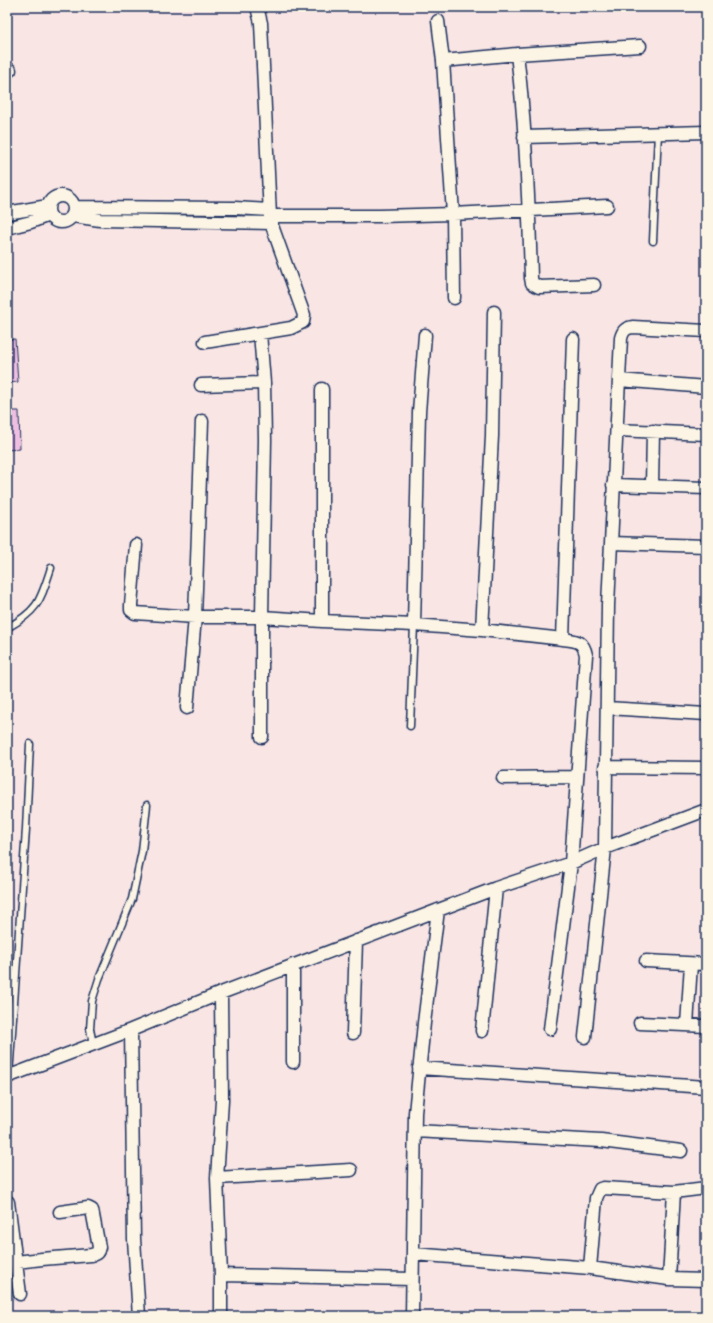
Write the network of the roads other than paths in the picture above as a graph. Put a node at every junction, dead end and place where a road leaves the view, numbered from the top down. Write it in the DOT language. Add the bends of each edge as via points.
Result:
graph roads {
  1 [pos="257,7"];
  2 [pos="438,22"];
  3 [pos="640,46"];
  4 [pos="517,54"];
  5 [pos="443,61"];
  6 [pos="658,132"];
  7 [pos="706,132"];
  8 [pos="524,137"];
  9 [pos="607,206"];
  10 [pos="49,210"];
  11 [pos="73,211"];
  12 [pos="529,211"];
  13 [pos="7,213"];
  14 [pos="453,214"];
  15 [pos="270,216"];
  16 [pos="7,228"];
  17 [pos="654,241"];
  18 [pos="594,285"];
  19 [pos="454,298"];
  20 [pos="494,312"];
  21 [pos="706,331"];
  22 [pos="260,333"];
  23 [pos="425,335"];
  24 [pos="572,339"];
  25 [pos="205,342"];
  26 [pos="619,380"];
  27 [pos="264,383"];
  28 [pos="201,385"];
  29 [pos="706,387"];
  30 [pos="322,389"];
  31 [pos="202,421"];
  32 [pos="617,430"];
  33 [pos="653,432"];
  34 [pos="706,434"];
  35 [pos="613,485"];
  36 [pos="652,486"];
  37 [pos="706,488"];
  38 [pos="611,543"];
  39 [pos="136,545"];
  40 [pos="706,546"];
  41 [pos="51,568"];
  42 [pos="195,617"];
  43 [pos="262,617"];
  44 [pos="322,621"];
  45 [pos="414,625"];
  46 [pos="7,628"];
  47 [pos="482,630"];
  48 [pos="563,639"];
  49 [pos="187,708"];
  50 [pos="607,708"];
  51 [pos="706,714"];
  52 [pos="410,726"];
  53 [pos="262,737"];
  54 [pos="30,744"];
  55 [pos="605,767"];
  56 [pos="706,768"];
  57 [pos="503,778"];
  58 [pos="577,778"];
  59 [pos="147,805"];
  60 [pos="706,810"];
  61 [pos="605,848"];
  62 [pos="571,864"];
  63 [pos="496,888"];
  64 [pos="438,910"];
  65 [pos="356,941"];
  66 [pos="646,961"];
  67 [pos="691,964"];
  68 [pos="706,964"];
  69 [pos="293,965"];
  70 [pos="221,992"];
  71 [pos="640,1023"];
  72 [pos="687,1025"];
  73 [pos="706,1026"];
  74 [pos="550,1029"];
  75 [pos="131,1030"];
  76 [pos="482,1031"];
  77 [pos="353,1033"];
  78 [pos="586,1037"];
  79 [pos="93,1044"];
  80 [pos="292,1062"];
  81 [pos="419,1068"];
  82 [pos="8,1076"];
  83 [pos="706,1087"];
  84 [pos="415,1131"];
  85 [pos="681,1151"];
  86 [pos="351,1170"];
  87 [pos="217,1178"];
  88 [pos="706,1188"];
  89 [pos="674,1192"];
  90 [pos="8,1202"];
  91 [pos="60,1212"];
  92 [pos="10,1243"];
  93 [pos="413,1254"];
  94 [pos="16,1262"];
  95 [pos="590,1268"];
  96 [pos="221,1275"];
  97 [pos="412,1279"];
  98 [pos="669,1279"];
  99 [pos="706,1280"];
  100 [pos="20,1294"];
  101 [pos="139,1316"];
  102 [pos="221,1316"];
  103 [pos="412,1316"];
  1 -- 15 [label="street" via="261,23"];
  2 -- 5 [label="street"];
  3 -- 4 [label="street"];
  4 -- 5 [label="street"];
  4 -- 8 [label="street"];
  5 -- 14 [label="street"];
  6 -- 7 [label="street"];
  6 -- 8 [label="street"];
  6 -- 17 [label="lane"];
  8 -- 12 [label="street"];
  9 -- 12 [label="street"];
  10 -- 11 [label="street" via="54,220 62,222 70,219"];
  10 -- 11 [label="street" via="53,198 62,196 70,199"];
  10 -- 13 [label="street"];
  10 -- 16 [label="street" via="31,222"];
  11 -- 15 [label="street" via="235,208"];
  12 -- 14 [label="street"];
  12 -- 18 [label="street" via="532,283 539,287"];
  14 -- 15 [label="street"];
  14 -- 19 [label="street"];
  15 -- 22 [label="street" via="304,315 303,322 291,328"];
  20 -- 47 [label="street" via="492,436"];
  21 -- 26 [label="street" via="627,328 621,338"];
  22 -- 25 [label="street"];
  22 -- 27 [label="street"];
  23 -- 45 [label="street" via="419,412"];
  24 -- 48 [label="street"];
  26 -- 29 [label="street"];
  26 -- 32 [label="street"];
  27 -- 28 [label="street"];
  27 -- 43 [label="street"];
  30 -- 44 [label="street"];
  31 -- 42 [label="street"];
  32 -- 33 [label="street"];
  32 -- 35 [label="street"];
  33 -- 34 [label="street"];
  33 -- 36 [label="street"];
  35 -- 36 [label="street"];
  35 -- 38 [label="street"];
  36 -- 37 [label="street"];
  38 -- 40 [label="street"];
  38 -- 50 [label="street"];
  39 -- 42 [label="street" via="131,610 140,614"];
  41 -- 46 [label="lane" via="36,607"];
  42 -- 43 [label="street"];
  42 -- 49 [label="street"];
  43 -- 44 [label="street"];
  43 -- 53 [label="street"];
  44 -- 45 [label="street"];
  45 -- 47 [label="street"];
  45 -- 52 [label="lane"];
  47 -- 48 [label="street"];
  48 -- 58 [label="street" via="581,643 586,655"];
  50 -- 51 [label="street"];
  50 -- 55 [label="street"];
  54 -- 82 [label="lane"];
  55 -- 56 [label="street"];
  55 -- 61 [label="street"];
  57 -- 58 [label="street"];
  58 -- 62 [label="street"];
  59 -- 79 [label="lane" via="142,850 132,899 92,1001 90,1029"];
  60 -- 61 [label="street"];
  61 -- 62 [label="street"];
  61 -- 78 [label="street"];
  62 -- 63 [label="street"];
  62 -- 74 [label="street"];
  63 -- 64 [label="street"];
  63 -- 76 [label="street"];
  64 -- 65 [label="street"];
  64 -- 81 [label="street"];
  65 -- 69 [label="street"];
  65 -- 77 [label="street"];
  66 -- 67 [label="street"];
  67 -- 68 [label="street"];
  67 -- 72 [label="street"];
  69 -- 70 [label="street"];
  69 -- 80 [label="street"];
  70 -- 75 [label="street"];
  70 -- 87 [label="street" via="222,1101"];
  71 -- 72 [label="street"];
  72 -- 73 [label="street"];
  75 -- 79 [label="street"];
  75 -- 101 [label="street" via="134,1239"];
  79 -- 82 [label="street"];
  81 -- 83 [label="street"];
  81 -- 84 [label="street"];
  84 -- 85 [label="street" via="601,1141"];
  84 -- 93 [label="street"];
  86 -- 87 [label="street"];
  87 -- 96 [label="street"];
  88 -- 89 [label="street"];
  89 -- 95 [label="street" via="603,1188 600,1190 596,1198"];
  89 -- 98 [label="street"];
  90 -- 92 [label="street"];
  91 -- 94 [label="street" via="88,1208 92,1210 98,1252 91,1255"];
  92 -- 94 [label="street"];
  93 -- 95 [label="street"];
  93 -- 97 [label="street"];
  94 -- 100 [label="street"];
  95 -- 98 [label="street"];
  96 -- 97 [label="street"];
  96 -- 102 [label="street"];
  97 -- 103 [label="street"];
  98 -- 99 [label="street"];
}
